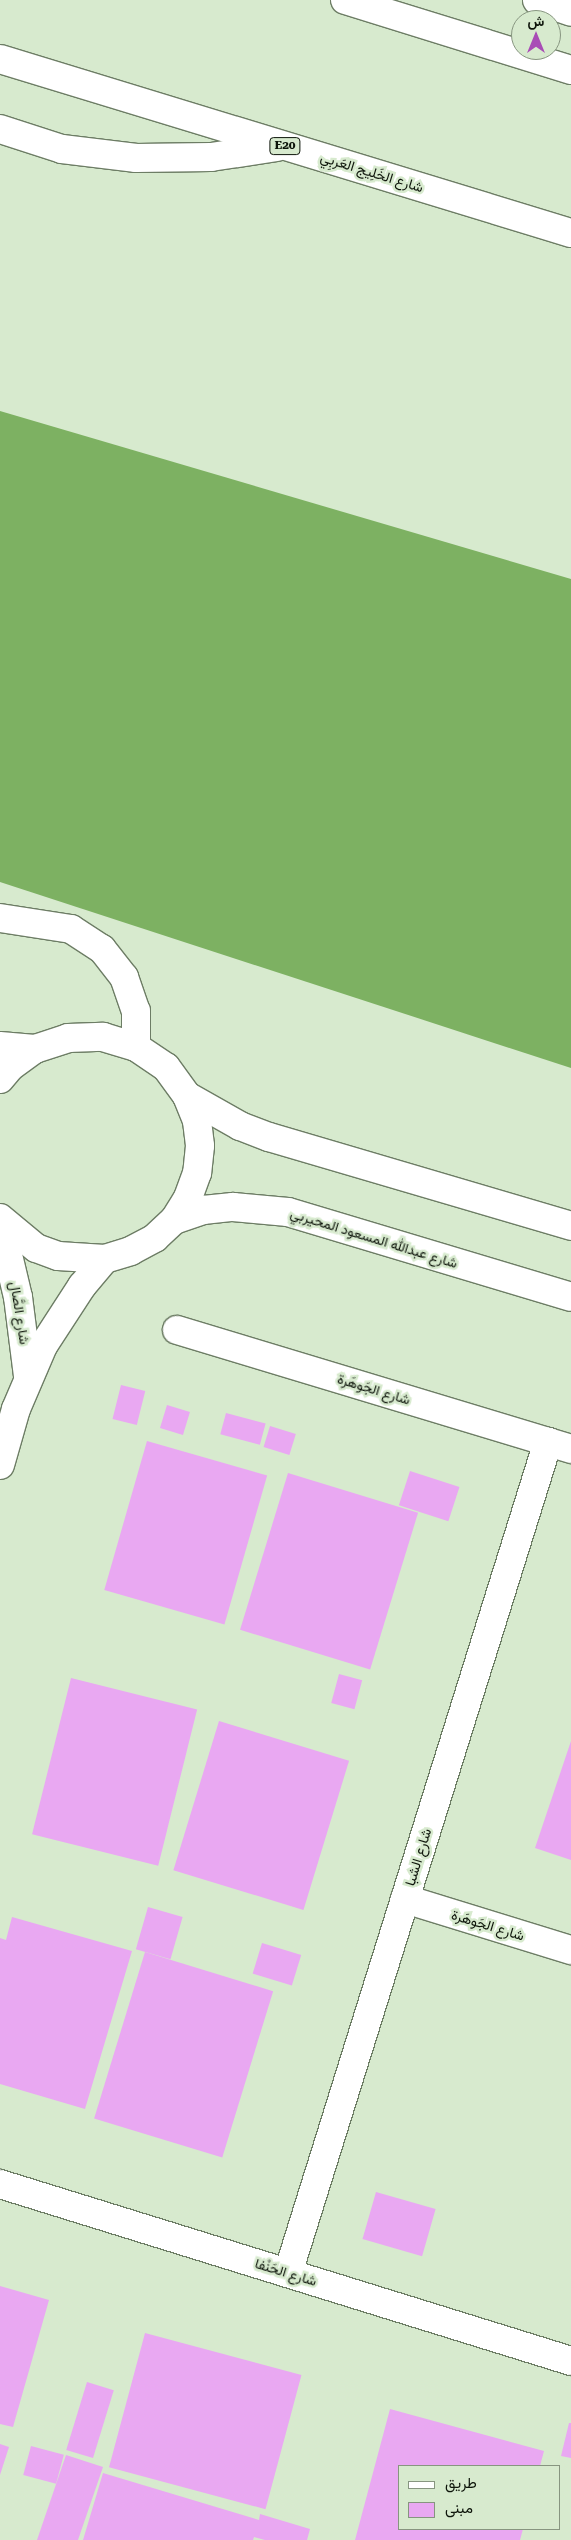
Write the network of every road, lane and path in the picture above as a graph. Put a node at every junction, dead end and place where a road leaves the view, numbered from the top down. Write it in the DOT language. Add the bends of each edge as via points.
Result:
graph roads {
  1 [pos="345,0"];
  2 [pos="537,0"];
  3 [pos="571,12"];
  4 [pos="0,59"];
  5 [pos="571,70"];
  6 [pos="0,130"];
  7 [pos="284,146"];
  8 [pos="571,233"];
  9 [pos="0,918"];
  10 [pos="0,1046"];
  11 [pos="136,1047"];
  12 [pos="35,1049"];
  13 [pos="0,1079"];
  14 [pos="187,1096"];
  15 [pos="0,1220"];
  16 [pos="174,1220"];
  17 [pos="571,1226"];
  18 [pos="105,1259"];
  19 [pos="571,1297"];
  20 [pos="177,1330"];
  21 [pos="28,1378"];
  22 [pos="559,1445"];
  23 [pos="0,1465"];
  24 [pos="405,1899"];
  25 [pos="571,1950"];
  26 [pos="0,2184"];
  27 [pos="288,2273"];
  28 [pos="571,2361"];
  1 -- 5 [label="main road"];
  2 -- 3 [label="main road"];
  4 -- 7 [label="main road, شارع الخَلِيج العَربِي / E20"];
  6 -- 7 [label="main road" via="62,149 136,158 210,157"];
  7 -- 8 [label="main road, شارع الخَلِيج العَربِي / E20"];
  9 -- 11 [label="main road" via="71,929 102,949 127,986 136,1011"];
  10 -- 12 [label="main road"];
  11 -- 12 [label="main road" via="104,1037 68,1038"];
  11 -- 14 [label="main road" via="166,1068"];
  12 -- 13 [label="main road" via="10,1067"];
  14 -- 16 [label="main road" via="197,1120 198,1164 188,1198"];
  14 -- 17 [label="main road" via="240,1126 269,1137"];
  15 -- 18 [label="main road" via="36,1248 74,1259"];
  15 -- 21 [label="main road, شارع الصَّال" via="18,1296"];
  16 -- 18 [label="main road" via="155,1238 131,1251"];
  16 -- 19 [label="main road, شارع عبدالله المسعود المحيربي" via="203,1210 233,1207 288,1212"];
  18 -- 21 [label="main road, شارع الصَّال" via="62,1315"];
  20 -- 22 [label="main road, شارع الجَوهَرة"];
  21 -- 23 [label="main road, شارع الصَّال"];
  22 -- 24 [label="main road, شارع الشبا"];
  24 -- 25 [label="main road, شارع الجَوهَرة"];
  24 -- 27 [label="main road, شارع الشبا"];
  26 -- 27 [label="main road, شارع الحَنْفا"];
  27 -- 28 [label="main road, شارع الحَنْفا"];
}
